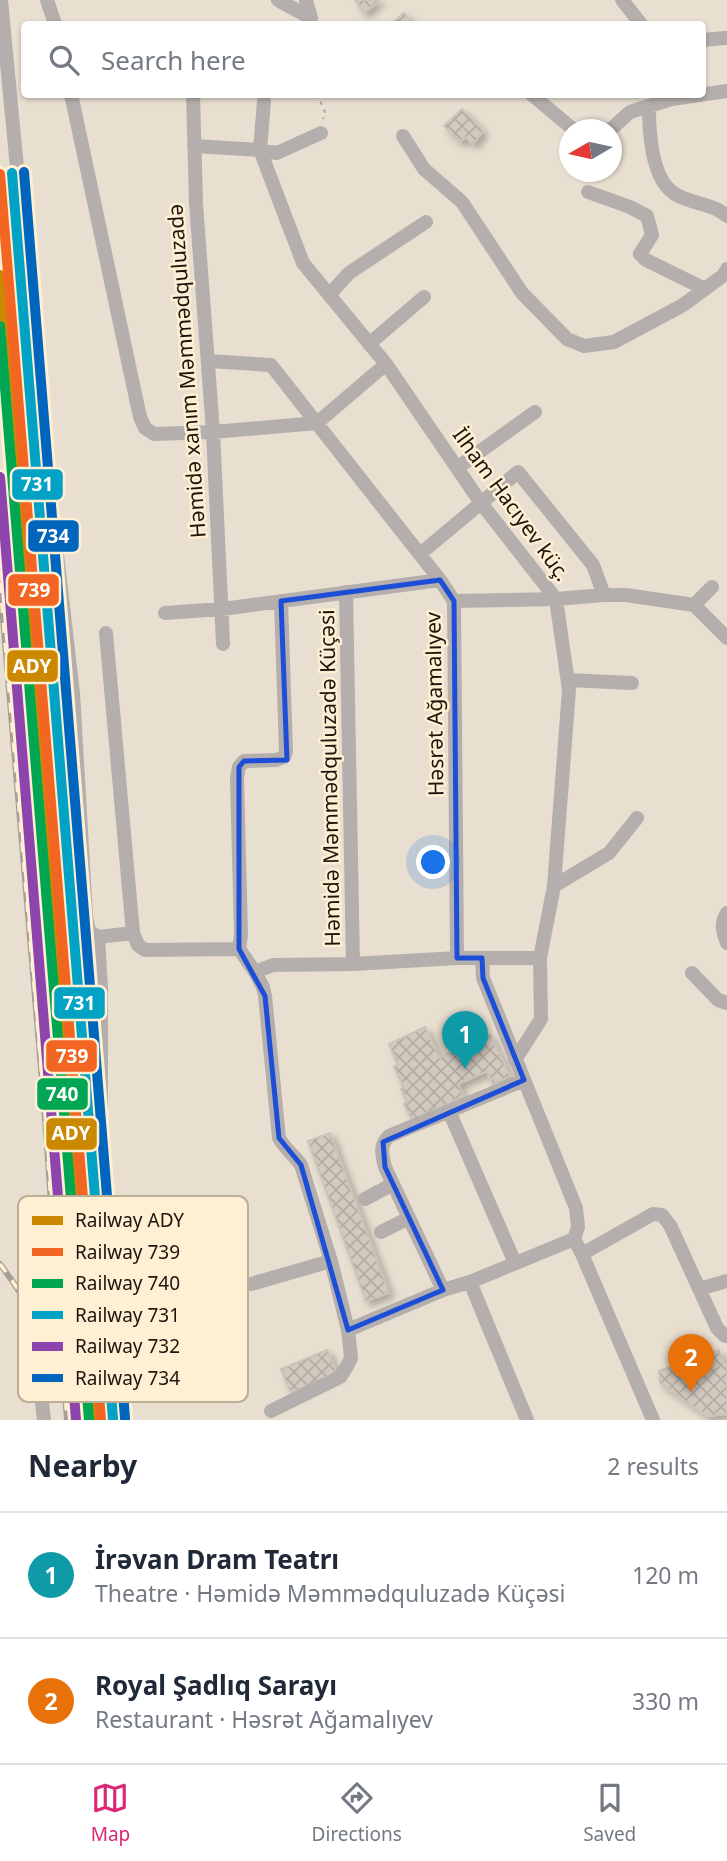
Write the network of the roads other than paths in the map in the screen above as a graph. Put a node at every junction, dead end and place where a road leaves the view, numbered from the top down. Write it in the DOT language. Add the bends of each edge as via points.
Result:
graph roads {
  1 [pos="1,0"];
  2 [pos="47,0"];
  3 [pos="278,0"];
  4 [pos="306,0"];
  5 [pos="622,0"];
  6 [pos="54,21"];
  7 [pos="639,21"];
  8 [pos="725,38"];
  9 [pos="706,40"];
  10 [pos="727,91"];
  11 [pos="706,94"];
  12 [pos="72,98"];
  13 [pos="193,98"];
  14 [pos="536,98"];
  15 [pos="679,98"];
  16 [pos="264,101"];
  17 [pos="649,106"];
  18 [pos="561,119"];
  19 [pos="622,119"];
  20 [pos="321,133"];
  21 [pos="404,136"];
  22 [pos="194,146"];
  23 [pos="260,150"];
  24 [pos="588,192"];
  25 [pos="727,216"];
  26 [pos="426,222"];
  27 [pos="727,269"];
  28 [pos="705,289"];
  29 [pos="329,295"];
  30 [pos="425,297"];
  31 [pos="369,344"];
  32 [pos="209,360"];
  33 [pos="386,364"];
  34 [pos="535,412"];
  35 [pos="317,423"];
  36 [pos="213,432"];
  37 [pos="457,468"];
  38 [pos="481,503"];
  39 [pos="420,554"];
  40 [pos="440,580"];
  41 [pos="712,587"];
  42 [pos="346,592"];
  43 [pos="604,595"];
  44 [pos="556,599"];
  45 [pos="282,601"];
  46 [pos="454,601"];
  47 [pos="694,605"];
  48 [pos="222,609"];
  49 [pos="165,613"];
  50 [pos="106,633"];
  51 [pos="727,638"];
  52 [pos="223,644"];
  53 [pos="568,680"];
  54 [pos="632,683"];
  55 [pos="636,818"];
  56 [pos="554,886"];
  57 [pos="727,913"];
  58 [pos="133,933"];
  59 [pos="98,937"];
  60 [pos="727,943"];
  61 [pos="239,949"];
  62 [pos="457,958"];
  63 [pos="482,958"];
  64 [pos="540,958"];
  65 [pos="353,964"];
  66 [pos="255,972"];
  67 [pos="692,973"];
  68 [pos="727,1003"];
  69 [pos="515,1060"];
  70 [pos="524,1080"];
  71 [pos="449,1111"];
  72 [pos="393,1184"];
  73 [pos="107,1196"];
  74 [pos="365,1199"];
  75 [pos="409,1218"];
  76 [pos="381,1232"];
  77 [pos="574,1239"];
  78 [pos="582,1254"];
  79 [pos="331,1261"];
  80 [pos="515,1263"];
  81 [pos="727,1281"];
  82 [pos="470,1282"];
  83 [pos="251,1284"];
  84 [pos="699,1289"];
  85 [pos="443,1290"];
  86 [pos="348,1330"];
  87 [pos="727,1336"];
  88 [pos="42,1402"];
  89 [pos="122,1402"];
  90 [pos="271,1411"];
  91 [pos="44,1420"];
  92 [pos="123,1420"];
  93 [pos="527,1420"];
  94 [pos="653,1420"];
  1 -- 59 [label="street" via="73,693 86,917 89,931"];
  2 -- 6 [label="street"];
  3 -- 4 [label="street" via="311,19"];
  5 -- 7 [label="street"];
  8 -- 9 [label="street"];
  10 -- 11 [label="street"];
  12 -- 36 [label="street" via="140,417 154,434"];
  13 -- 22 [label="street, Həmidə xanım Məmmədquluzadə"];
  14 -- 18 [label="street"];
  15 -- 17 [label="street"];
  16 -- 23 [label="street, İlham Hacıyev küç."];
  17 -- 19 [label="street"];
  17 -- 25 [label="street" via="656,171 674,194"];
  20 -- 23 [label="street" via="277,153"];
  21 -- 28 [label="street" via="424,169 462,202 522,293 567,339 584,346 614,342"];
  22 -- 23 [label="street"];
  22 -- 32 [label="street, Həmidə xanım Məmmədquluzadə"];
  23 -- 29 [label="street, İlham Hacıyev küç." via="303,263"];
  24 -- 28 [label="street" via="647,216 652,235 640,254"];
  26 -- 29 [label="street" via="349,273"];
  27 -- 28 [label="street"];
  29 -- 31 [label="street, İlham Hacıyev küç."];
  30 -- 31 [label="street"];
  31 -- 33 [label="street, İlham Hacıyev küç."];
  32 -- 35 [label="street, Həsrət Ağamalıyev" via="271,365"];
  32 -- 36 [label="street, Həmidə xanım Məmmədquluzadə"];
  33 -- 35 [label="street"];
  33 -- 37 [label="street, İlham Hacıyev küç."];
  34 -- 37 [label="street"];
  35 -- 36 [label="street"];
  35 -- 39 [label="street, Həsrət Ağamalıyev"];
  36 -- 48 [label="street, Həmidə xanım Məmmədquluzadə"];
  37 -- 38 [label="street, İlham Hacıyev küç."];
  38 -- 39 [label="street"];
  38 -- 43 [label="street" via="518,472 593,565"];
  38 -- 44 [label="street, İlham Hacıyev küç."];
  39 -- 40 [label="street, Həsrət Ağamalıyev"];
  40 -- 42 [label="street"];
  40 -- 46 [label="street, Həsrət Ağamalıyev"];
  41 -- 47 [label="street"];
  42 -- 45 [label="street"];
  42 -- 65 [label="street, Həmidə Məmmədquluzadə Küçəsi"];
  43 -- 44 [label="street"];
  43 -- 47 [label="street"];
  44 -- 46 [label="street"];
  44 -- 53 [label="street, İlham Hacıyev küç."];
  45 -- 48 [label="street"];
  45 -- 61 [label="street" via="286,751 276,760 244,761 237,778"];
  46 -- 62 [label="street, Həsrət Ağamalıyev"];
  47 -- 51 [label="street"];
  48 -- 49 [label="street"];
  48 -- 52 [label="street, Həmidə xanım Məmmədquluzadə"];
  50 -- 58 [label="street"];
  53 -- 54 [label="street"];
  53 -- 56 [label="street, İlham Hacıyev küç."];
  55 -- 56 [label="street" via="609,853"];
  56 -- 64 [label="street, İlham Hacıyev küç."];
  57 -- 60 [label="street" via="723,931"];
  58 -- 59 [label="street"];
  58 -- 61 [label="street" via="145,950"];
  59 -- 73 [label="street"];
  61 -- 66 [label="street"];
  62 -- 63 [label="street"];
  62 -- 65 [label="street"];
  63 -- 64 [label="street"];
  63 -- 69 [label="street" via="483,978"];
  64 -- 69 [label="street, İlham Hacıyev küç." via="541,1019"];
  65 -- 66 [label="street" via="274,965"];
  66 -- 79 [label="street" via="265,996 279,1138 301,1164"];
  67 -- 68 [label="street" via="718,1000"];
  69 -- 70 [label="street"];
  70 -- 71 [label="street"];
  70 -- 77 [label="street" via="576,1208"];
  71 -- 72 [label="street" via="383,1142 381,1152"];
  71 -- 80 [label="street"];
  72 -- 74 [label="street"];
  72 -- 75 [label="street"];
  75 -- 76 [label="street"];
  75 -- 85 [label="street"];
  77 -- 78 [label="street"];
  77 -- 80 [label="street"];
  78 -- 84 [label="street" via="653,1214 662,1215"];
  78 -- 94 [label="street"];
  79 -- 83 [label="street"];
  79 -- 86 [label="street"];
  80 -- 82 [label="street"];
  81 -- 84 [label="street"];
  82 -- 85 [label="street"];
  82 -- 93 [label="street"];
  84 -- 87 [label="street" via="717,1328"];
  85 -- 86 [label="street"];
  86 -- 90 [label="street" via="351,1358 340,1377"];
  88 -- 91 [label="street"];
  89 -- 92 [label="street"];
}
